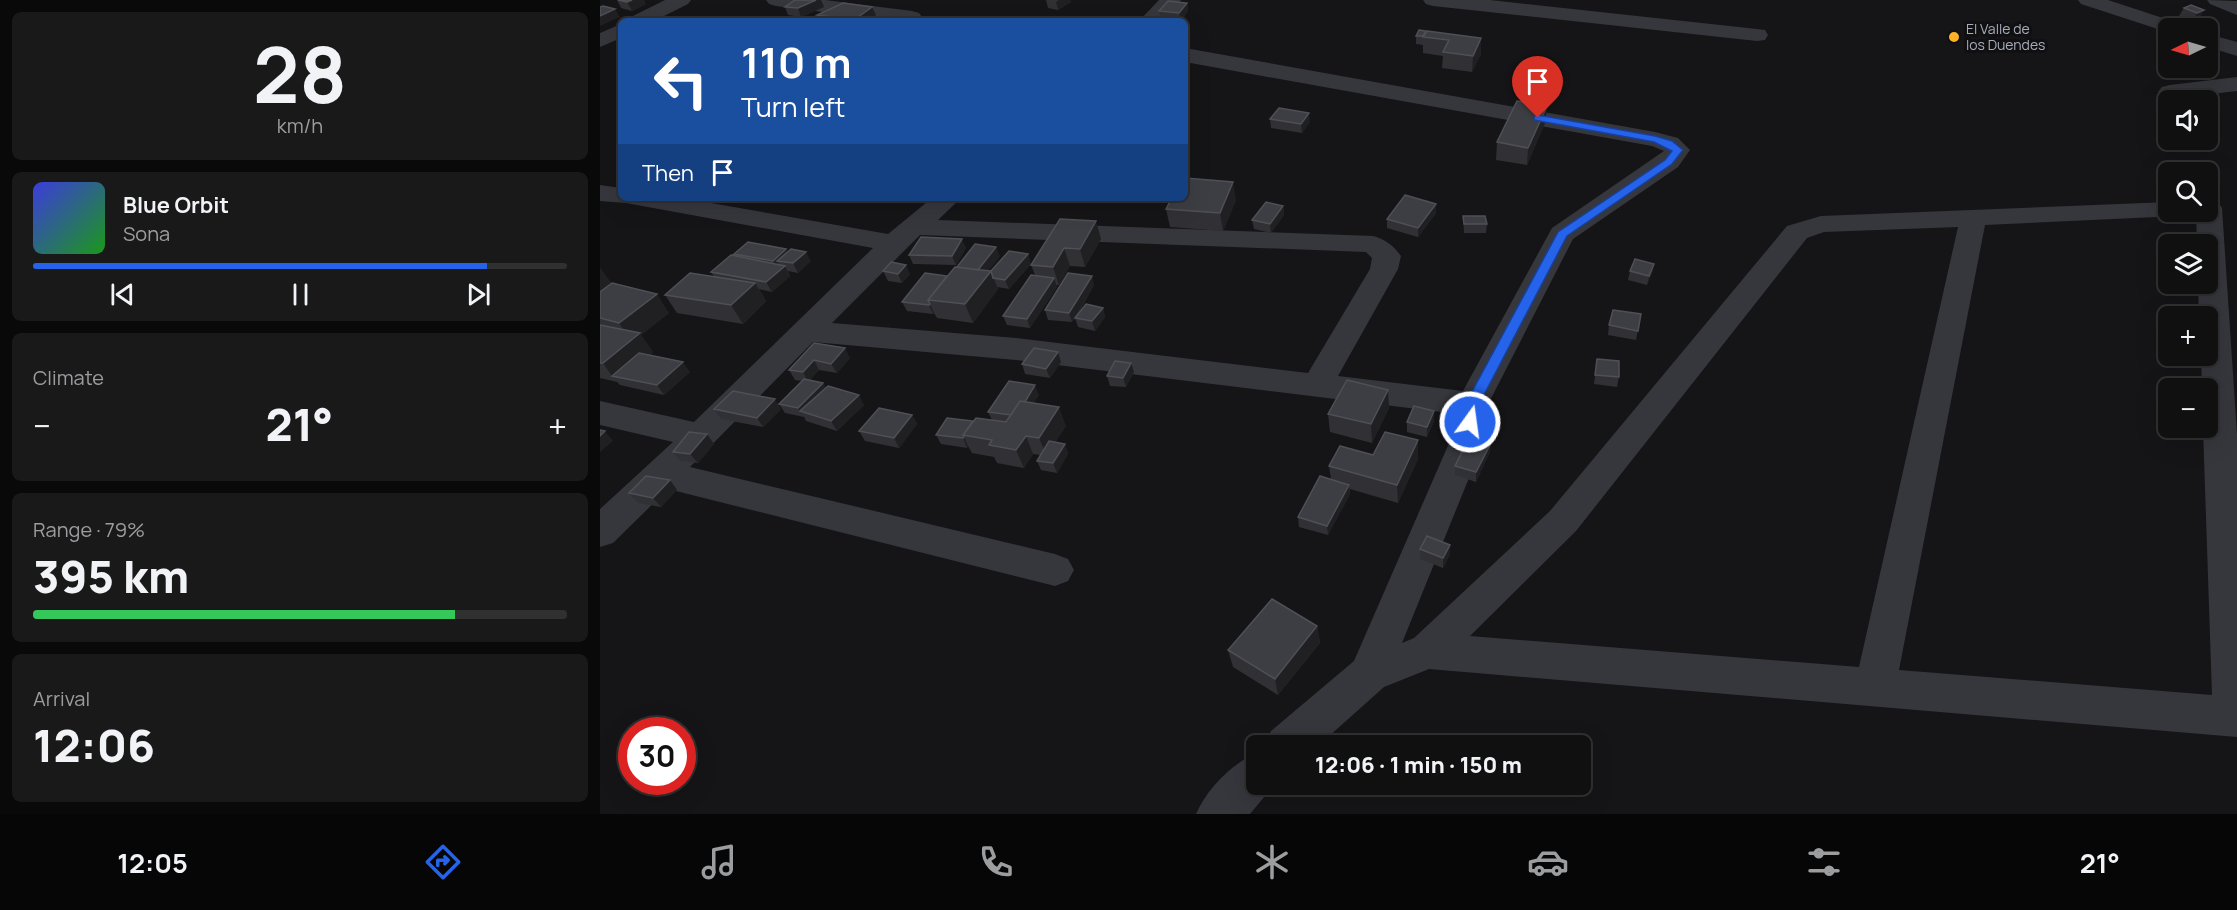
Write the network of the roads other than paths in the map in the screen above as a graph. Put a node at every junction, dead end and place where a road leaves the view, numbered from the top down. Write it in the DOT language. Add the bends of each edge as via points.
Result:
graph roads {
  1 [pos="681,0"];
  2 [pos="776,0"];
  3 [pos="1171,0"];
  4 [pos="1433,0"];
  5 [pos="2088,0"];
  6 [pos="2217,0"];
  7 [pos="2237,9"];
  8 [pos="915,15"];
  9 [pos="644,18"];
  10 [pos="1152,18"];
  11 [pos="2158,23"];
  12 [pos="618,32"];
  13 [pos="1757,35"];
  14 [pos="600,41"];
  15 [pos="2218,43"];
  16 [pos="2237,49"];
  17 [pos="1188,57"];
  18 [pos="2237,84"];
  19 [pos="2187,90"];
  20 [pos="600,193"];
  21 [pos="618,196"];
  22 [pos="658,201"];
  23 [pos="944,201"];
  24 [pos="2218,208"];
  25 [pos="2158,211"];
  26 [pos="1973,220"];
  27 [pos="904,235"];
  28 [pos="805,332"];
  29 [pos="1317,385"];
  30 [pos="1468,412"];
  31 [pos="600,413"];
  32 [pos="701,436"];
  33 [pos="660,473"];
  34 [pos="600,532"];
  35 [pos="1054,570"];
  36 [pos="1428,651"];
  37 [pos="1369,674"];
  38 [pos="1875,688"];
  39 [pos="2235,717"];
  40 [pos="1299,735"];
  41 [pos="1246,786"];
  42 [pos="1219,814"];
  1 -- 9 [label="street"];
  2 -- 8 [label="street"];
  3 -- 10 [label="street"];
  4 -- 13 [label="street"];
  5 -- 11 [label="street"];
  6 -- 7 [label="street"];
  12 -- 14 [label="street"];
  15 -- 16 [label="street"];
  17 -- 30 [label="street" via="1655,139 1678,150 1668,162 1562,234"];
  18 -- 19 [label="street"];
  20 -- 21 [label="street"];
  22 -- 27 [label="street"];
  23 -- 27 [label="street"];
  24 -- 39 [label="street"];
  25 -- 26 [label="street"];
  26 -- 36 [label="street" via="1821,224 1797,232 1563,521"];
  26 -- 38 [label="street"];
  27 -- 28 [label="street"];
  27 -- 29 [label="street" via="1373,244 1387,256 1384,269"];
  28 -- 29 [label="street" via="1016,349"];
  28 -- 32 [label="street"];
  29 -- 30 [label="street" via="1460,402"];
  30 -- 37 [label="street" via="1467,441"];
  31 -- 32 [label="street"];
  32 -- 33 [label="street"];
  33 -- 34 [label="street"];
  33 -- 35 [label="street"];
  36 -- 37 [label="street"];
  36 -- 38 [label="street"];
  37 -- 40 [label="street"];
  38 -- 39 [label="street"];
  41 -- 42 [label="street"];
}
